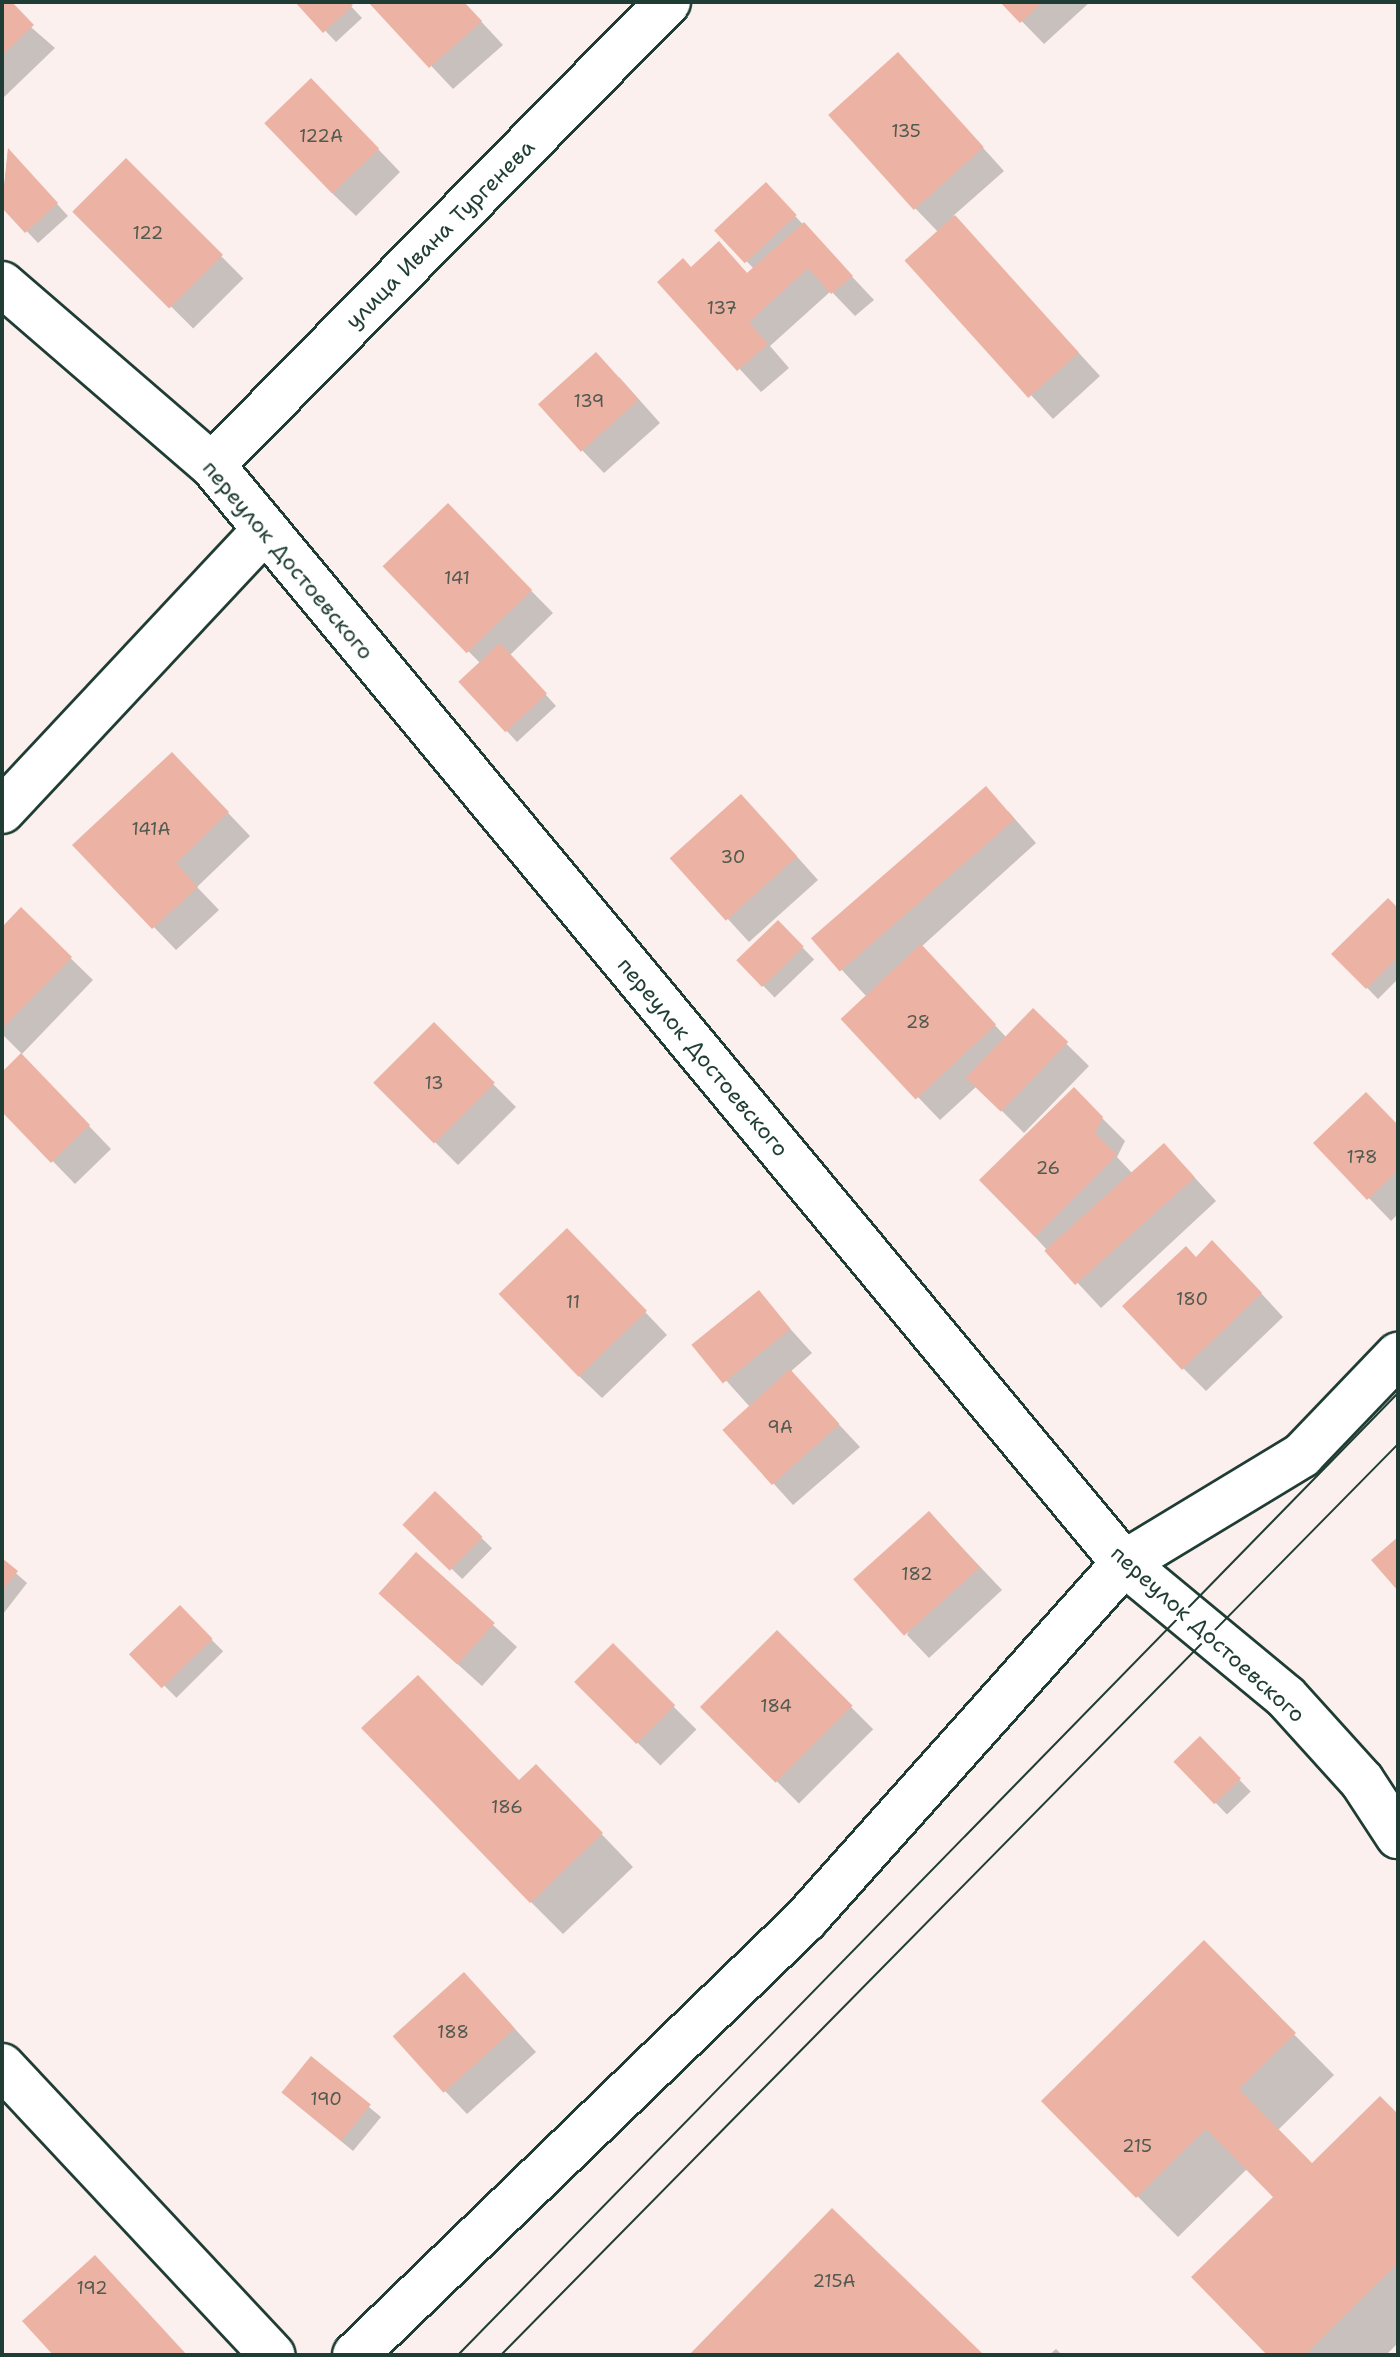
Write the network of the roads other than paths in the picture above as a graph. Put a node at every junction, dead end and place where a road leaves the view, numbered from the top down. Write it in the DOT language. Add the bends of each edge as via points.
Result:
graph roads {
  1 [pos="668,2"];
  2 [pos="2,284"];
  3 [pos="212,465"];
  4 [pos="265,530"];
  5 [pos="2,811"];
  6 [pos="1398,1355"];
  7 [pos="1124,1563"];
  8 [pos="1398,1836"];
  9 [pos="2,2066"];
  10 [pos="272,2355"];
  11 [pos="355,2355"];
  1 -- 3 [label="street, улица Ивана Тургенева"];
  2 -- 3 [label="street, переулок Достоевского"];
  3 -- 4 [label="street, переулок Достоевского"];
  4 -- 5 [label="street"];
  4 -- 7 [label="street, переулок Достоевского"];
  6 -- 7 [label="street" via="1302,1455"];
  7 -- 8 [label="street, переулок Достоевского" via="1286,1697 1362,1781"];
  7 -- 11 [label="street" via="805,1920"];
  9 -- 10 [label="street"];
}
